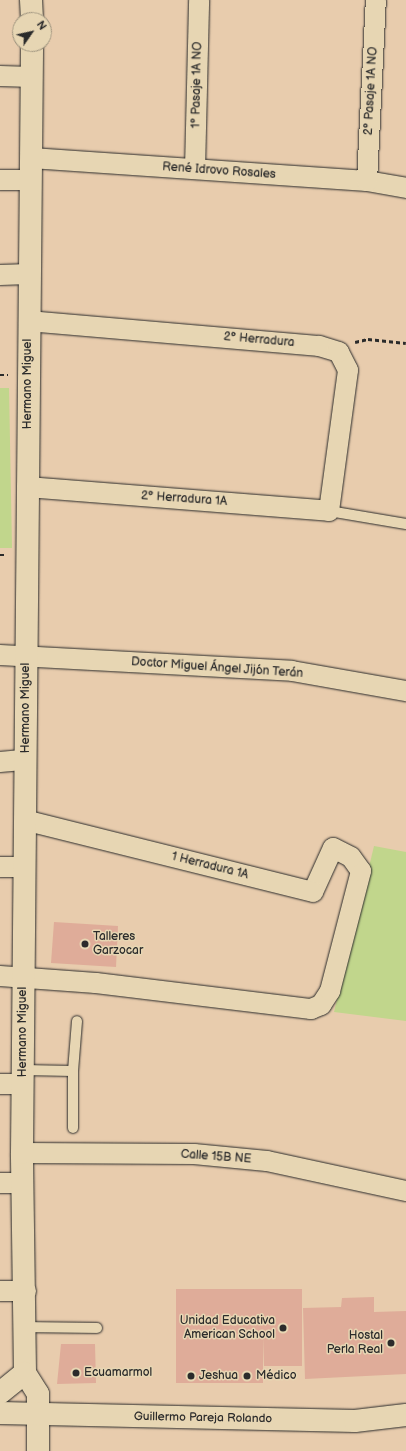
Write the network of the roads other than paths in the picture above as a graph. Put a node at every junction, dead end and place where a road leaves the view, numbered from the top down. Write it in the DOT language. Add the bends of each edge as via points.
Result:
graph roads {
  1 [pos="32,0"];
  2 [pos="199,0"];
  3 [pos="376,0"];
  4 [pos="32,12"];
  5 [pos="32,52"];
  6 [pos="0,76"];
  7 [pos="32,77"];
  8 [pos="30,169"];
  9 [pos="196,169"];
  10 [pos="0,180"];
  11 [pos="367,182"];
  12 [pos="406,188"];
  13 [pos="29,274"];
  14 [pos="0,275"];
  15 [pos="28,321"];
  16 [pos="27,487"];
  17 [pos="330,505"];
  18 [pos="406,524"];
  19 [pos="0,655"];
  20 [pos="26,656"];
  21 [pos="406,691"];
  22 [pos="25,760"];
  23 [pos="0,762"];
  24 [pos="25,820"];
  25 [pos="0,867"];
  26 [pos="24,867"];
  27 [pos="0,976"];
  28 [pos="24,977"];
  29 [pos="77,1021"];
  30 [pos="73,1071"];
  31 [pos="23,1077"];
  32 [pos="0,1084"];
  33 [pos="73,1128"];
  34 [pos="22,1153"];
  35 [pos="0,1183"];
  36 [pos="22,1183"];
  37 [pos="406,1191"];
  38 [pos="0,1291"];
  39 [pos="26,1291"];
  40 [pos="25,1327"];
  41 [pos="97,1328"];
  42 [pos="25,1373"];
  43 [pos="0,1393"];
  44 [pos="0,1413"];
  45 [pos="406,1414"];
  46 [pos="40,1415"];
  47 [pos="38,1451"];
  1 -- 4 [label="street"];
  2 -- 9 [label="street, 1° Pasaje 1A NO"];
  3 -- 11 [label="street, 2° Pasaje 1A NO"];
  5 -- 7 [label="street, Hermano Miguel"];
  6 -- 7 [label="street"];
  7 -- 8 [label="street, Hermano Miguel"];
  8 -- 9 [label="street, René Idrovo Rosales"];
  8 -- 10 [label="street, René Idrovo Rosales"];
  8 -- 13 [label="street, Hermano Miguel"];
  9 -- 11 [label="street, René Idrovo Rosales"];
  11 -- 12 [label="street, René Idrovo Rosales"];
  13 -- 14 [label="street"];
  13 -- 15 [label="street, Hermano Miguel"];
  15 -- 16 [label="street, Hermano Miguel"];
  15 -- 17 [label="street, 2° Herradura" via="319,346 339,352 348,370"];
  16 -- 17 [label="street, 2° Herradura 1A"];
  16 -- 20 [label="street, Hermano Miguel"];
  17 -- 18 [label="lane"];
  19 -- 20 [label="street, Doctor Miguel Ángel Jijón Terán"];
  20 -- 21 [label="street, Doctor Miguel Ángel Jijón Terán" via="292,671"];
  20 -- 22 [label="street, Hermano Miguel"];
  22 -- 23 [label="street"];
  22 -- 24 [label="street, Hermano Miguel"];
  24 -- 26 [label="street, Hermano Miguel"];
  24 -- 28 [label="street, 1 Herradura 1A" via="313,892 333,848 351,857 361,871 330,991 321,1005 312,1010"];
  25 -- 26 [label="street"];
  26 -- 28 [label="street, Hermano Miguel"];
  27 -- 28 [label="street"];
  28 -- 31 [label="street, Hermano Miguel"];
  29 -- 30 [label="lane"];
  30 -- 31 [label="lane"];
  30 -- 33 [label="lane"];
  31 -- 32 [label="street"];
  31 -- 34 [label="street, Hermano Miguel"];
  34 -- 36 [label="street, Hermano Miguel"];
  34 -- 37 [label="street, Calle 15B NE" via="194,1154 267,1161"];
  35 -- 36 [label="street"];
  36 -- 39 [label="street, Hermano Miguel"];
  38 -- 39 [label="street"];
  39 -- 40 [label="street, Hermano Miguel"];
  40 -- 41 [label="lane"];
  40 -- 42 [label="street, Hermano Miguel"];
  42 -- 43 [label="street"];
  42 -- 46 [label="street" via="38,1394"];
  44 -- 46 [label="street, Guillermo Pareja Rolando"];
  45 -- 46 [label="street, Guillermo Pareja Rolando" via="354,1421"];
  46 -- 47 [label="street"];
}
